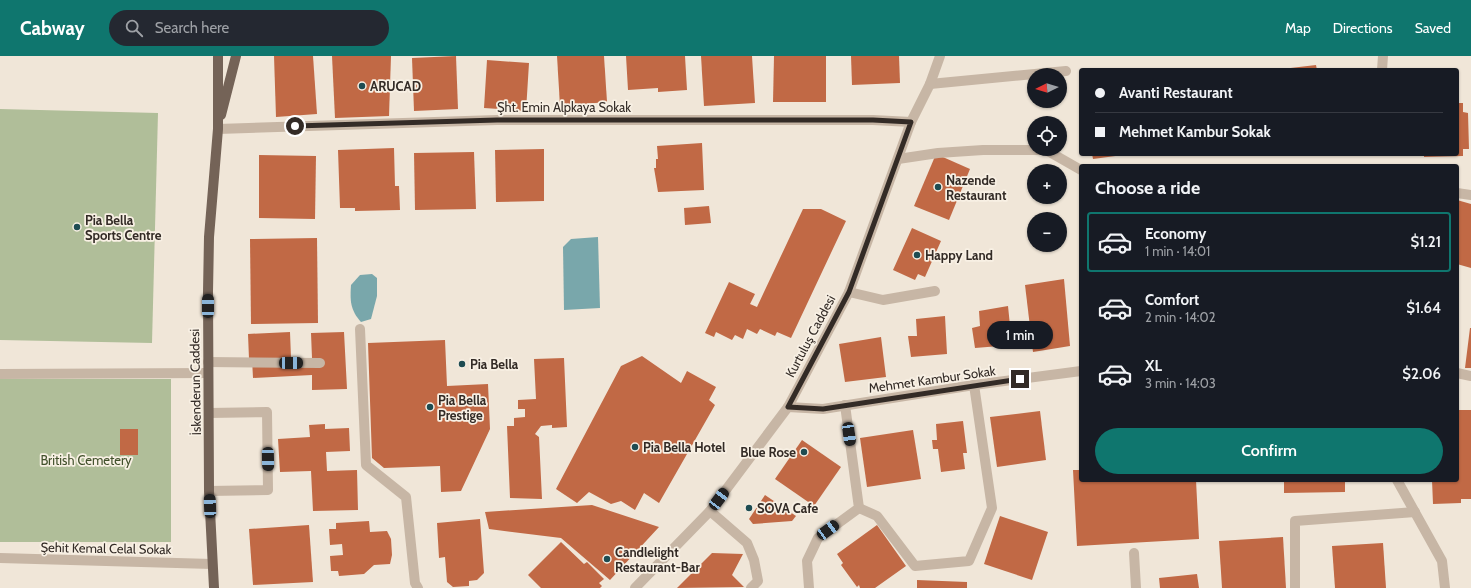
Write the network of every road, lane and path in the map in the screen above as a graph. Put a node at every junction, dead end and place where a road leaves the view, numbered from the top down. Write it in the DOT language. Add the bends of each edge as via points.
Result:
graph roads {
  1 [pos="218,56"];
  2 [pos="940,56"];
  3 [pos="1383,56"];
  4 [pos="237,57"];
  5 [pos="1382,68"];
  6 [pos="1027,75"];
  7 [pos="930,84"];
  8 [pos="911,122"];
  9 [pos="218,129"];
  10 [pos="898,159"];
  11 [pos="1079,169"];
  12 [pos="1459,193"];
  13 [pos="1471,195"];
  14 [pos="934,291"];
  15 [pos="849,292"];
  16 [pos="360,329"];
  17 [pos="208,362"];
  18 [pos="320,363"];
  19 [pos="1079,371"];
  20 [pos="208,373"];
  21 [pos="1459,373"];
  22 [pos="0,374"];
  23 [pos="1471,376"];
  24 [pos="974,385"];
  25 [pos="846,405"];
  26 [pos="788,407"];
  27 [pos="209,413"];
  28 [pos="1398,482"];
  29 [pos="209,491"];
  30 [pos="859,508"];
  31 [pos="710,511"];
  32 [pos="1415,512"];
  33 [pos="1134,553"];
  34 [pos="0,558"];
  35 [pos="212,564"];
  36 [pos="214,588"];
  37 [pos="418,588"];
  38 [pos="635,588"];
  39 [pos="752,588"];
  40 [pos="809,588"];
  41 [pos="1136,588"];
  42 [pos="1296,588"];
  43 [pos="1445,588"];
  1 -- 9 [label="main road"];
  2 -- 7 [label="street, Kurtuluş Caddesi"];
  3 -- 5 [label="street"];
  4 -- 9 [label="main road"];
  6 -- 7 [label="street"];
  7 -- 8 [label="street, Kurtuluş Caddesi"];
  8 -- 9 [label="street, Şht. Emin Alpkaya Sokak" via="497,120"];
  8 -- 10 [label="street, Kurtuluş Caddesi"];
  9 -- 17 [label="main road, İskenderun Caddesi" via="209,237"];
  10 -- 11 [label="street" via="983,150 1046,150"];
  10 -- 15 [label="street, Kurtuluş Caddesi"];
  12 -- 13 [label="street"];
  14 -- 15 [label="street" via="883,300"];
  15 -- 26 [label="street, Kurtuluş Caddesi"];
  16 -- 37 [label="street" via="366,465 406,497"];
  17 -- 18 [label="street"];
  17 -- 20 [label="main road, İskenderun Caddesi"];
  19 -- 24 [label="street, Mehmet Kambur Sokak"];
  20 -- 22 [label="street"];
  20 -- 27 [label="main road, İskenderun Caddesi"];
  21 -- 23 [label="street"];
  24 -- 25 [label="street, Mehmet Kambur Sokak"];
  24 -- 30 [label="street" via="992,508 969,561 915,566 877,516"];
  25 -- 26 [label="street, Mehmet Kambur Sokak" via="823,409"];
  25 -- 30 [label="street"];
  26 -- 31 [label="street, Kurtuluş Caddesi"];
  27 -- 29 [label="main road, İskenderun Caddesi"];
  27 -- 29 [label="street" via="267,412 268,490"];
  28 -- 32 [label="street"];
  29 -- 35 [label="main road, İskenderun Caddesi"];
  30 -- 40 [label="street" via="818,538 807,561"];
  31 -- 38 [label="street, Kurtuluş Caddesi"];
  31 -- 39 [label="street" via="747,543 758,581"];
  32 -- 42 [label="street" via="1295,521"];
  32 -- 43 [label="street" via="1442,561"];
  33 -- 41 [label="street"];
  34 -- 35 [label="street, Şehit Kemal Celal Sokak"];
  35 -- 36 [label="main road, İskenderun Caddesi"];
}
